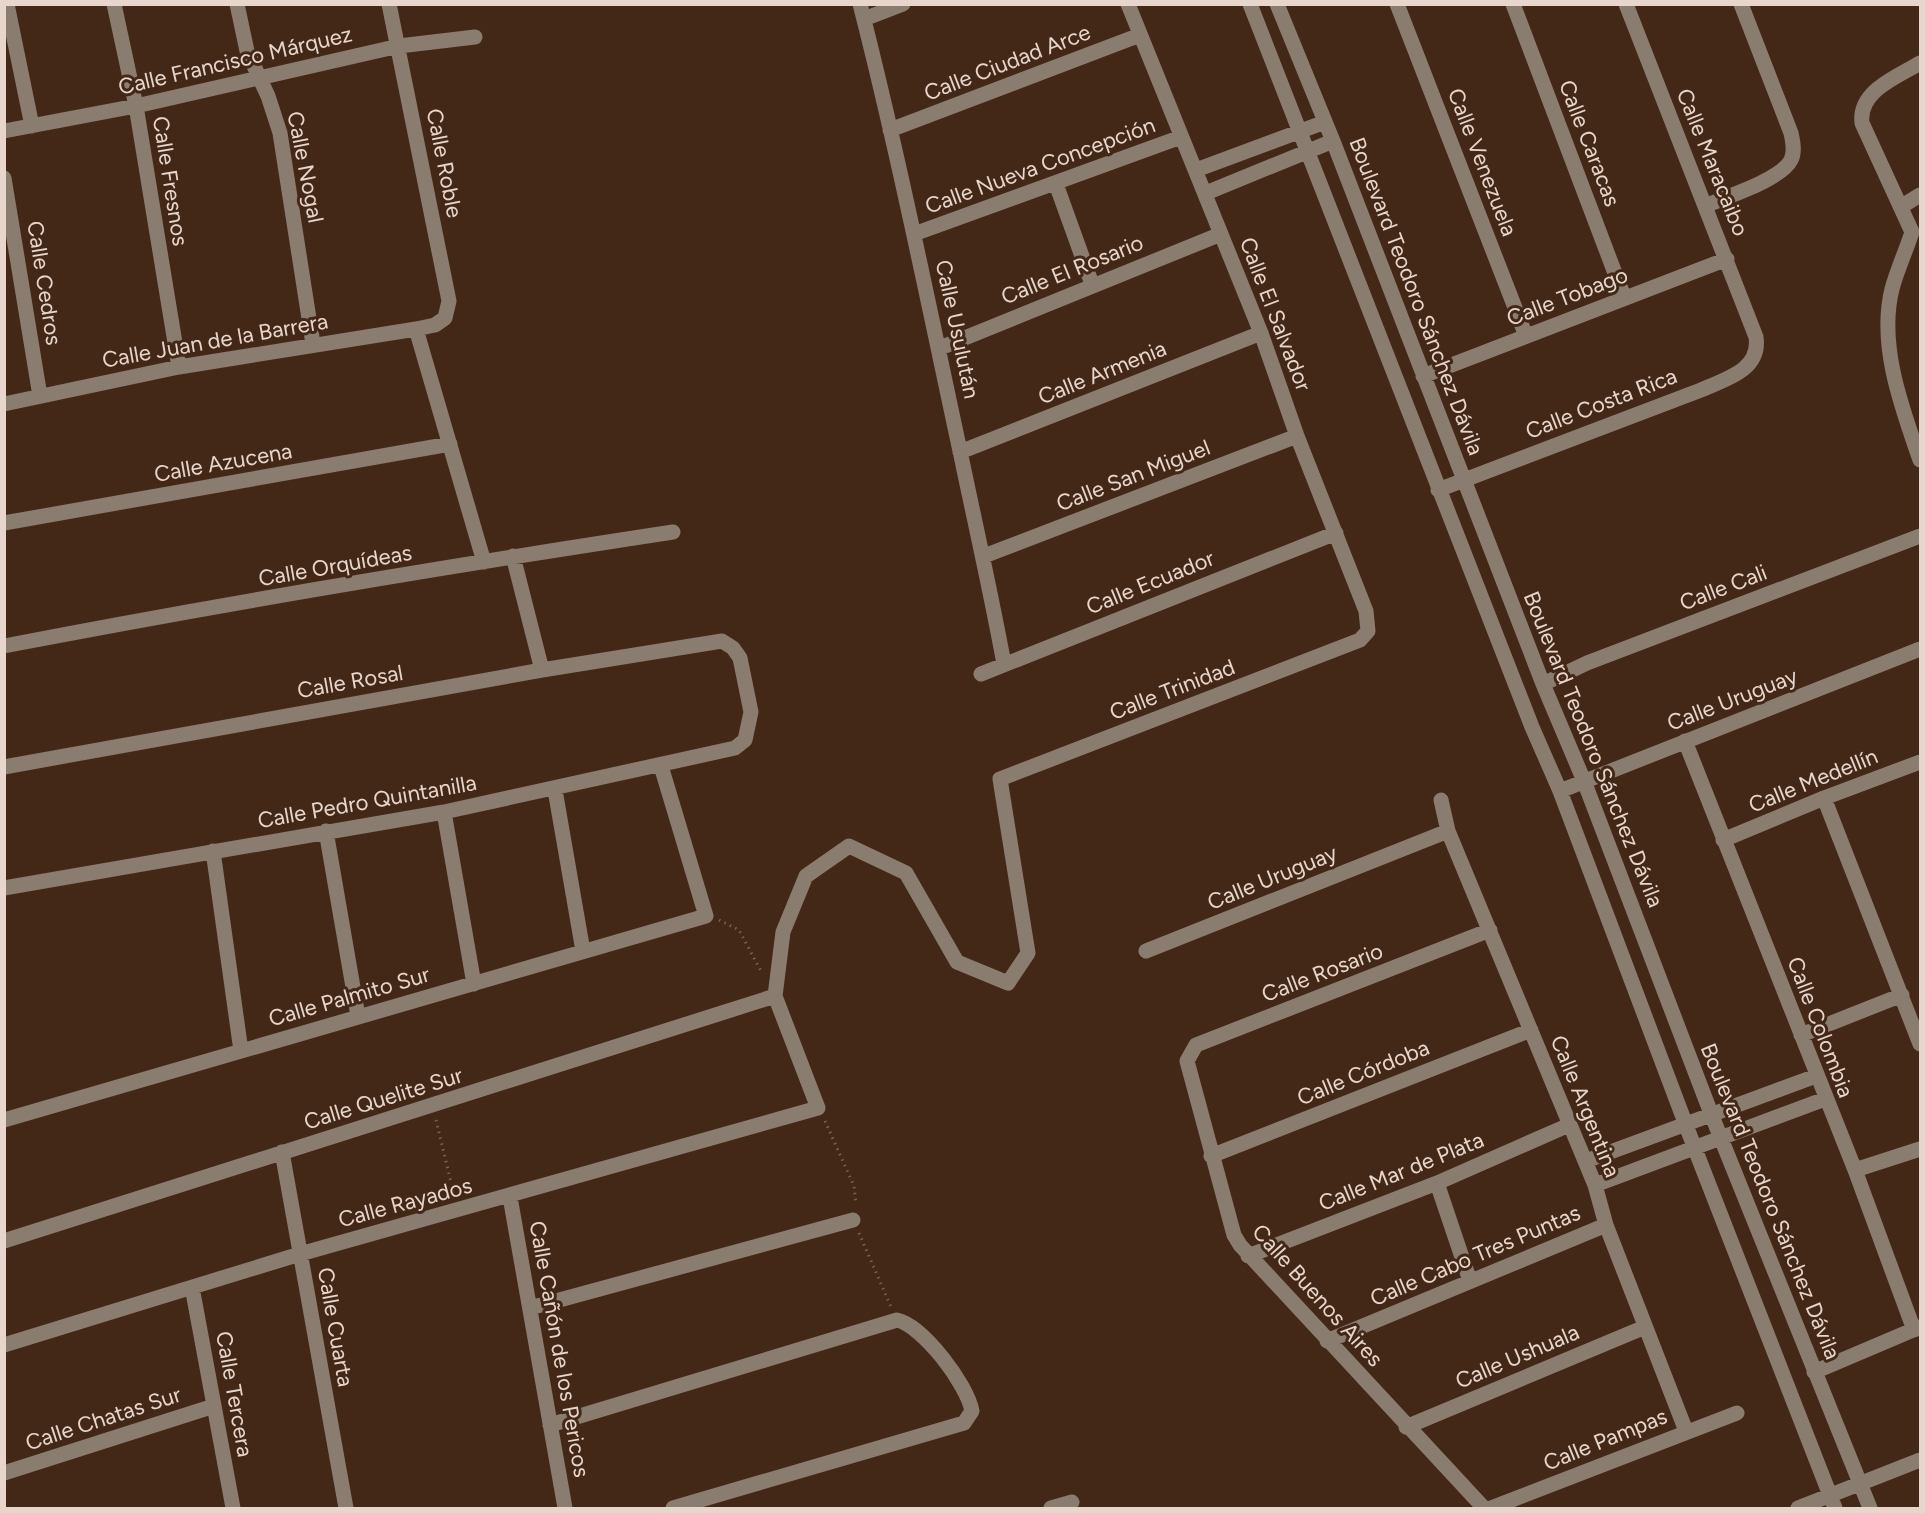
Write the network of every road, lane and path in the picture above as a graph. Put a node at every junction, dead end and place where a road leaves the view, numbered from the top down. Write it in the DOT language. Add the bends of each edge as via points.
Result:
graph roads {
  1 [pos="7,4"];
  2 [pos="114,4"];
  3 [pos="237,4"];
  4 [pos="389,4"];
  5 [pos="903,4"];
  6 [pos="1128,4"];
  7 [pos="1250,4"];
  8 [pos="1277,4"];
  9 [pos="1397,4"];
  10 [pos="1513,4"];
  11 [pos="1626,4"];
  12 [pos="1741,4"];
  13 [pos="862,12"];
  14 [pos="1140,35"];
  15 [pos="475,37"];
  16 [pos="399,46"];
  17 [pos="1920,63"];
  18 [pos="261,79"];
  19 [pos="136,106"];
  20 [pos="1324,122"];
  21 [pos="32,126"];
  22 [pos="890,130"];
  23 [pos="4,131"];
  24 [pos="1300,131"];
  25 [pos="1181,137"];
  26 [pos="1333,141"];
  27 [pos="1306,151"];
  28 [pos="1196,170"];
  29 [pos="4,178"];
  30 [pos="1056,184"];
  31 [pos="1206,193"];
  32 [pos="1920,195"];
  33 [pos="1705,206"];
  34 [pos="1902,206"];
  35 [pos="1916,229"];
  36 [pos="914,234"];
  37 [pos="1221,234"];
  38 [pos="1727,259"];
  39 [pos="1092,284"];
  40 [pos="1624,297"];
  41 [pos="435,325"];
  42 [pos="416,329"];
  43 [pos="1261,333"];
  44 [pos="1526,336"];
  45 [pos="1756,337"];
  46 [pos="314,344"];
  47 [pos="940,348"];
  48 [pos="179,367"];
  49 [pos="1423,376"];
  50 [pos="40,396"];
  51 [pos="4,404"];
  52 [pos="1297,436"];
  53 [pos="450,444"];
  54 [pos="960,452"];
  55 [pos="1920,460"];
  56 [pos="1464,479"];
  57 [pos="1438,490"];
  58 [pos="4,523"];
  59 [pos="673,532"];
  60 [pos="1336,533"];
  61 [pos="1920,536"];
  62 [pos="513,556"];
  63 [pos="984,556"];
  64 [pos="484,562"];
  65 [pos="1360,640"];
  66 [pos="4,646"];
  67 [pos="1920,649"];
  68 [pos="1004,664"];
  69 [pos="542,670"];
  70 [pos="981,674"];
  71 [pos="1543,684"];
  72 [pos="1685,741"];
  73 [pos="735,748"];
  74 [pos="1920,762"];
  75 [pos="662,765"];
  76 [pos="4,767"];
  77 [pos="1584,781"];
  78 [pos="555,790"];
  79 [pos="1560,791"];
  80 [pos="1824,798"];
  81 [pos="1441,800"];
  82 [pos="444,812"];
  83 [pos="326,831"];
  84 [pos="1448,831"];
  85 [pos="1723,840"];
  86 [pos="213,851"];
  87 [pos="4,888"];
  88 [pos="706,916"];
  89 [pos="1490,930"];
  90 [pos="583,951"];
  91 [pos="1146,951"];
  92 [pos="474,984"];
  93 [pos="1902,995"];
  94 [pos="775,996"];
  95 [pos="358,1016"];
  96 [pos="1530,1030"];
  97 [pos="1801,1035"];
  98 [pos="1920,1044"];
  99 [pos="241,1052"];
  100 [pos="1189,1072"];
  101 [pos="1815,1076"];
  102 [pos="1825,1099"];
  103 [pos="432,1107"];
  104 [pos="1712,1116"];
  105 [pos="4,1120"];
  106 [pos="1569,1125"];
  107 [pos="1686,1125"];
  108 [pos="1722,1138"];
  109 [pos="1695,1149"];
  110 [pos="1920,1149"];
  111 [pos="282,1152"];
  112 [pos="1211,1156"];
  113 [pos="1586,1161"];
  114 [pos="1855,1170"];
  115 [pos="1437,1183"];
  116 [pos="1595,1185"];
  117 [pos="510,1197"];
  118 [pos="458,1211"];
  119 [pos="853,1220"];
  120 [pos="1606,1225"];
  121 [pos="4,1241"];
  122 [pos="300,1254"];
  123 [pos="1248,1256"];
  124 [pos="1470,1281"];
  125 [pos="192,1287"];
  126 [pos="530,1308"];
  127 [pos="1645,1327"];
  128 [pos="1917,1328"];
  129 [pos="1327,1341"];
  130 [pos="4,1345"];
  131 [pos="1814,1372"];
  132 [pos="214,1406"];
  133 [pos="1737,1413"];
  134 [pos="550,1425"];
  135 [pos="1406,1427"];
  136 [pos="1686,1431"];
  137 [pos="1920,1460"];
  138 [pos="4,1473"];
  139 [pos="1860,1483"];
  140 [pos="1072,1502"];
  141 [pos="1833,1502"];
  142 [pos="233,1509"];
  143 [pos="346,1509"];
  144 [pos="565,1509"];
  145 [pos="673,1509"];
  146 [pos="1051,1509"];
  147 [pos="1484,1509"];
  148 [pos="1491,1509"];
  149 [pos="1798,1509"];
  150 [pos="1870,1509"];
  1 -- 21 [label="street"];
  2 -- 19 [label="street, Calle Fresnos"];
  3 -- 18 [label="street, Calle Nogal" via="247,51"];
  4 -- 16 [label="street, Calle Roble"];
  5 -- 13 [label="street"];
  6 -- 14 [label="street, Calle El Salvador"];
  7 -- 24 [label="street"];
  8 -- 20 [label="street, Boulevard Teodoro Sánchez Dávila"];
  9 -- 44 [label="street, Calle Venezuela"];
  10 -- 40 [label="street, Calle Caracas"];
  11 -- 33 [label="street, Calle Maracaibo"];
  12 -- 33 [label="street" via="1791,133 1792,159 1775,175"];
  13 -- 22 [label="street, Calle Usulután"];
  14 -- 22 [label="street, Calle Ciudad Arce"];
  14 -- 25 [label="street, Calle El Salvador"];
  15 -- 16 [label="street, Calle Francisco Márquez"];
  16 -- 18 [label="street, Calle Francisco Márquez"];
  16 -- 41 [label="street, Calle Roble" via="449,301 445,318"];
  17 -- 34 [label="street" via="1875,91 1862,106 1862,123"];
  18 -- 19 [label="street, Calle Francisco Márquez"];
  18 -- 46 [label="street, Calle Nogal" via="280,133"];
  19 -- 21 [label="street, Calle Francisco Márquez"];
  19 -- 48 [label="street, Calle Fresnos"];
  20 -- 24 [label="street"];
  20 -- 26 [label="street, Boulevard Teodoro Sánchez Dávila"];
  21 -- 23 [label="street, Calle Francisco Márquez"];
  22 -- 36 [label="street, Calle Usulután"];
  24 -- 27 [label="street"];
  24 -- 28 [label="street"];
  25 -- 28 [label="street, Calle El Salvador"];
  25 -- 30 [label="street, Calle Nueva Concepción"];
  26 -- 27 [label="street"];
  26 -- 49 [label="street, Boulevard Teodoro Sánchez Dávila"];
  27 -- 31 [label="street"];
  27 -- 57 [label="street"];
  28 -- 31 [label="street, Calle El Salvador"];
  29 -- 50 [label="street, Calle Cedros"];
  30 -- 36 [label="street, Calle Nueva Concepción"];
  30 -- 39 [label="street"];
  31 -- 37 [label="street, Calle El Salvador"];
  32 -- 34 [label="street"];
  33 -- 38 [label="street, Calle Maracaibo"];
  34 -- 35 [label="street"];
  35 -- 55 [label="street" via="1892,291 1888,342 1904,415"];
  36 -- 47 [label="street, Calle Usulután"];
  37 -- 39 [label="street, Calle El Rosario"];
  37 -- 43 [label="street, Calle El Salvador"];
  38 -- 40 [label="street, Calle Tobago"];
  38 -- 45 [label="street, Calle Maracaibo"];
  39 -- 47 [label="street, Calle El Rosario"];
  40 -- 44 [label="street, Calle Tobago"];
  41 -- 42 [label="street, Calle Juan de la Barrera"];
  42 -- 46 [label="street, Calle Juan de la Barrera"];
  42 -- 53 [label="street"];
  43 -- 52 [label="street, Calle El Salvador"];
  43 -- 54 [label="street, Calle Armenia"];
  44 -- 49 [label="street, Calle Tobago"];
  45 -- 56 [label="street, Calle Costa Rica" via="1750,364 1734,375"];
  46 -- 48 [label="street, Calle Juan de la Barrera"];
  47 -- 54 [label="street, Calle Usulután"];
  48 -- 50 [label="street, Calle Juan de la Barrera"];
  49 -- 56 [label="street, Boulevard Teodoro Sánchez Dávila"];
  50 -- 51 [label="street, Calle Juan de la Barrera"];
  52 -- 60 [label="street, Calle El Salvador"];
  52 -- 63 [label="street, Calle San Miguel"];
  53 -- 58 [label="street, Calle Azucena"];
  53 -- 64 [label="street"];
  54 -- 63 [label="street, Calle Usulután"];
  56 -- 57 [label="street, Calle Costa Rica"];
  56 -- 71 [label="street, Boulevard Teodoro Sánchez Dávila"];
  57 -- 79 [label="street"];
  59 -- 62 [label="street, Calle Orquídeas"];
  60 -- 65 [label="street, Calle El Salvador" via="1369,621 1368,631"];
  60 -- 68 [label="street, Calle Ecuador"];
  61 -- 71 [label="street, Calle Cali" via="1587,663"];
  62 -- 64 [label="street, Calle Orquídeas"];
  62 -- 69 [label="street"];
  63 -- 68 [label="street, Calle Usulután"];
  64 -- 66 [label="street, Calle Orquídeas"];
  65 -- 94 [label="street, Calle Trinidad" via="1000,779 1028,953 1008,983 957,962 906,873 849,846 806,876 783,932"];
  67 -- 72 [label="street, Calle Uruguay"];
  68 -- 70 [label="street, Calle Ecuador"];
  69 -- 73 [label="street, Calle Rosal" via="722,641 740,658 751,712 745,740"];
  69 -- 76 [label="street, Calle Rosal"];
  71 -- 77 [label="street, Boulevard Teodoro Sánchez Dávila"];
  72 -- 77 [label="street, Calle Uruguay"];
  72 -- 85 [label="street, Calle Colombia"];
  73 -- 75 [label="street, Calle Pedro Quintanilla"];
  74 -- 80 [label="street, Calle Medellín"];
  75 -- 78 [label="street, Calle Pedro Quintanilla"];
  75 -- 88 [label="street"];
  77 -- 79 [label="street, Calle Uruguay"];
  77 -- 104 [label="street, Boulevard Teodoro Sánchez Dávila"];
  78 -- 82 [label="street, Calle Pedro Quintanilla"];
  78 -- 90 [label="street"];
  79 -- 107 [label="street"];
  80 -- 85 [label="street, Calle Medellín"];
  80 -- 93 [label="street"];
  81 -- 84 [label="street, Calle Argentina"];
  82 -- 83 [label="street, Calle Pedro Quintanilla"];
  82 -- 92 [label="street"];
  83 -- 86 [label="street, Calle Pedro Quintanilla"];
  83 -- 95 [label="street"];
  84 -- 89 [label="street, Calle Argentina"];
  84 -- 91 [label="street, Calle Uruguay"];
  85 -- 97 [label="street, Calle Colombia"];
  86 -- 87 [label="street, Calle Pedro Quintanilla"];
  86 -- 99 [label="street"];
  88 -- 90 [label="street, Calle Palmito Sur"];
  88 -- 94 [label="path" via="739,930"];
  89 -- 96 [label="street, Calle Argentina"];
  89 -- 100 [label="street, Calle Rosario" via="1196,1045 1187,1061"];
  90 -- 92 [label="street, Calle Palmito Sur"];
  92 -- 95 [label="street, Calle Palmito Sur"];
  93 -- 97 [label="street"];
  93 -- 98 [label="street"];
  94 -- 103 [label="street, Calle Quelite Sur"];
  94 -- 117 [label="street, Calle Rayados" via="818,1108"];
  95 -- 99 [label="street, Calle Palmito Sur"];
  96 -- 106 [label="street, Calle Argentina"];
  96 -- 112 [label="street, Calle Córdoba"];
  97 -- 101 [label="street, Calle Colombia"];
  99 -- 105 [label="street, Calle Palmito Sur"];
  100 -- 112 [label="street, Calle Buenos Aires"];
  101 -- 102 [label="street, Calle Colombia"];
  101 -- 104 [label="street"];
  102 -- 108 [label="street"];
  102 -- 114 [label="street, Calle Colombia"];
  103 -- 111 [label="street, Calle Quelite Sur"];
  103 -- 118 [label="path"];
  104 -- 107 [label="street"];
  104 -- 108 [label="street, Boulevard Teodoro Sánchez Dávila"];
  106 -- 113 [label="street, Calle Argentina"];
  106 -- 115 [label="street, Calle Mar de Plata"];
  107 -- 109 [label="street"];
  107 -- 113 [label="street"];
  108 -- 109 [label="street"];
  108 -- 131 [label="street, Boulevard Teodoro Sánchez Dávila"];
  109 -- 116 [label="street"];
  109 -- 141 [label="street"];
  110 -- 114 [label="street"];
  111 -- 121 [label="street, Calle Quelite Sur"];
  111 -- 122 [label="street, Calle Cuarta"];
  112 -- 123 [label="street, Calle Buenos Aires" via="1234,1235"];
  113 -- 116 [label="street, Calle Argentina"];
  114 -- 128 [label="street, Calle Colombia"];
  115 -- 123 [label="street, Calle Mar de Plata"];
  115 -- 124 [label="street"];
  116 -- 120 [label="street, Calle Argentina"];
  117 -- 118 [label="street, Calle Rayados"];
  117 -- 126 [label="street, Calle Cañón de los Pericos"];
  118 -- 122 [label="street, Calle Rayados"];
  119 -- 126 [label="street"];
  120 -- 124 [label="street, Calle Cabo Tres Puntas"];
  120 -- 127 [label="street, Calle Argentina"];
  122 -- 125 [label="street, Calle Rayados"];
  122 -- 143 [label="street, Calle Cuarta"];
  123 -- 129 [label="street, Calle Buenos Aires"];
  124 -- 129 [label="street, Calle Cabo Tres Puntas"];
  125 -- 130 [label="street, Calle Rayados"];
  125 -- 132 [label="street, Calle Tercera"];
  126 -- 134 [label="street, Calle Cañón de los Pericos"];
  127 -- 135 [label="street, Calle Ushuala"];
  127 -- 136 [label="street, Calle Argentina"];
  128 -- 131 [label="street"];
  129 -- 135 [label="street, Calle Buenos Aires"];
  131 -- 139 [label="street, Boulevard Teodoro Sánchez Dávila"];
  132 -- 138 [label="street, Calle Chatas Sur"];
  132 -- 142 [label="street, Calle Tercera"];
  133 -- 136 [label="street, Calle Pampas"];
  134 -- 144 [label="street, Calle Cañón de los Pericos"];
  134 -- 145 [label="street" via="897,1320 908,1322 920,1332 969,1395 972,1411 964,1423"];
  135 -- 147 [label="street, Calle Buenos Aires"];
  136 -- 148 [label="street, Calle Pampas"];
  137 -- 139 [label="street"];
  139 -- 141 [label="street"];
  139 -- 150 [label="street, Boulevard Teodoro Sánchez Dávila"];
  140 -- 146 [label="street"];
  141 -- 149 [label="street"];
}
